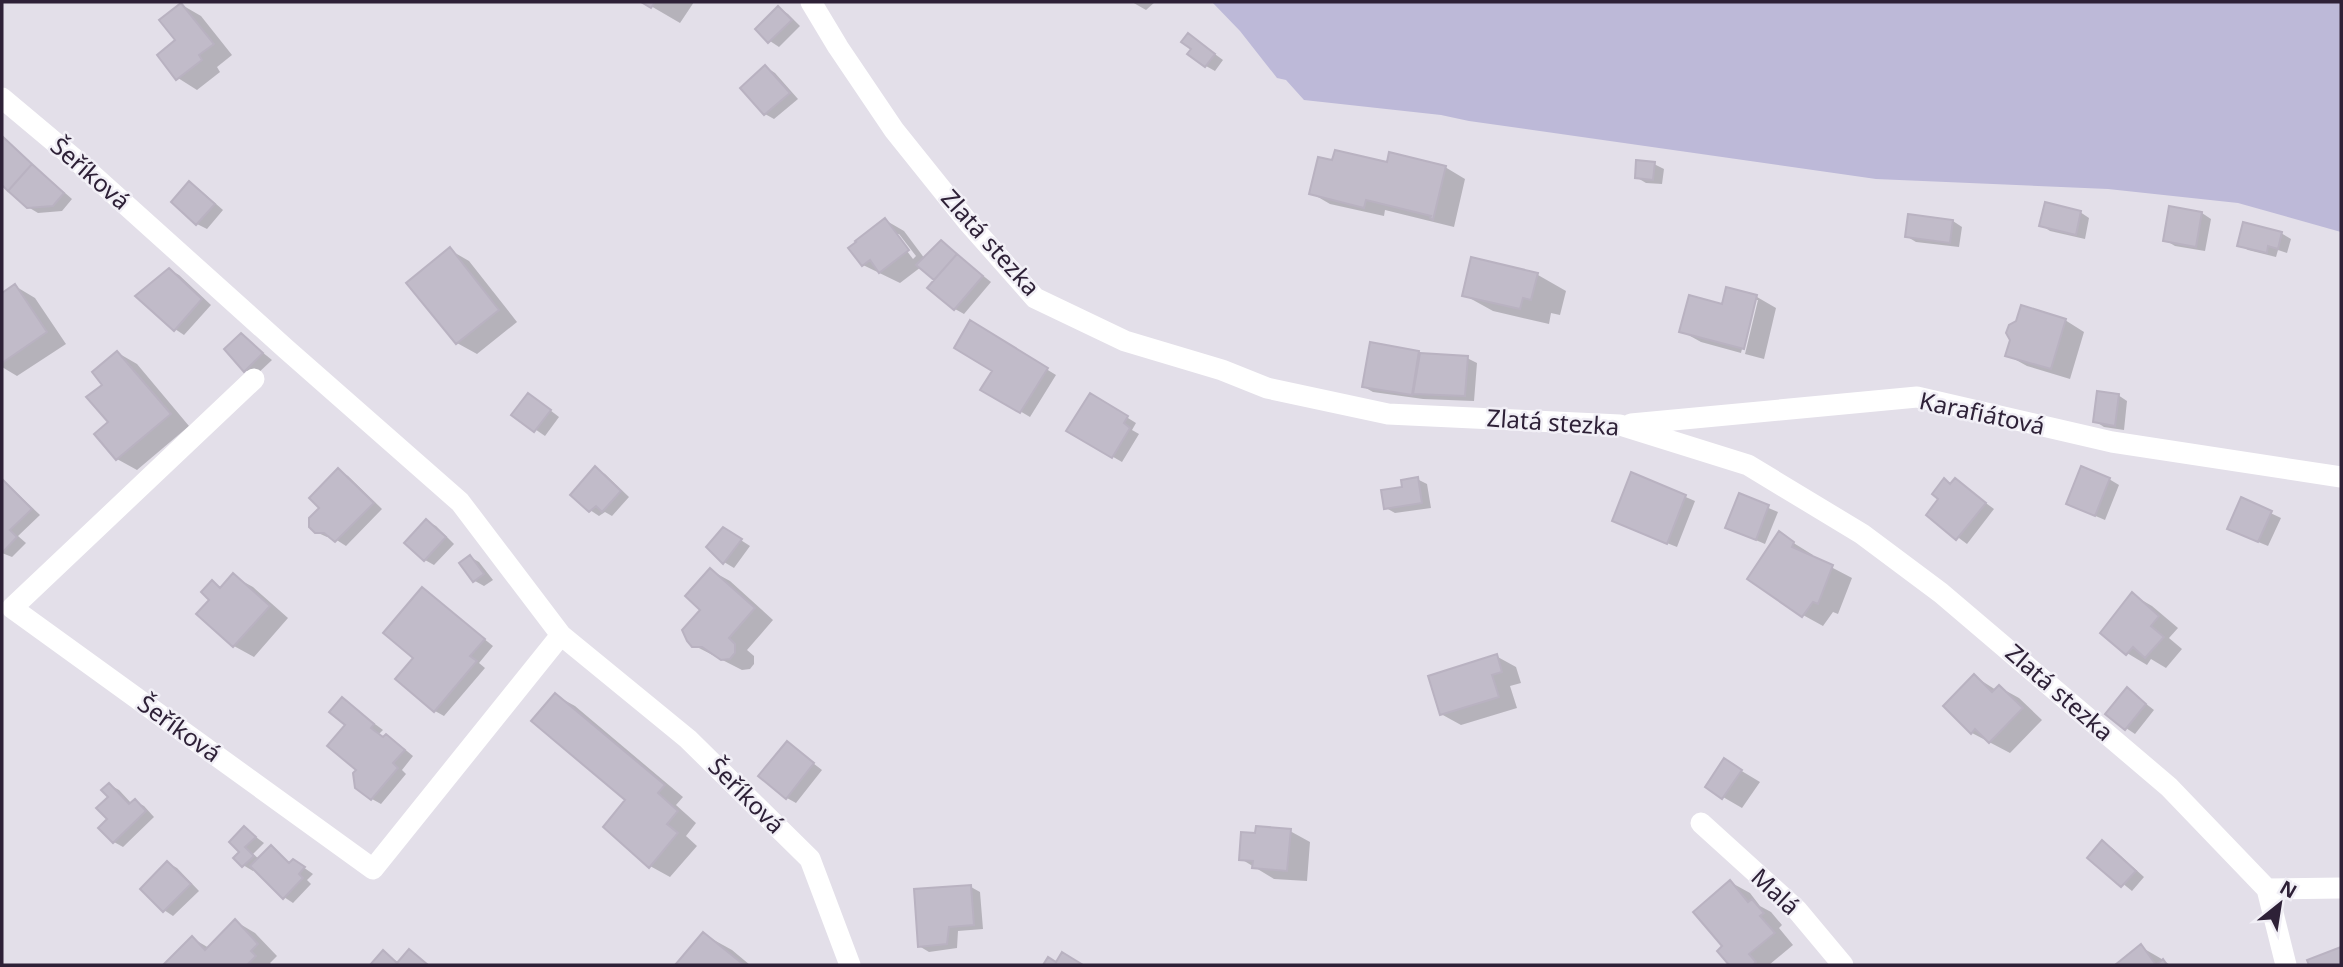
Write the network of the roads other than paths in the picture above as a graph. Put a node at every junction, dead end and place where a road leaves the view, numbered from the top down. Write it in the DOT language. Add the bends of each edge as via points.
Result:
graph roads {
  1 [pos="811,2"];
  2 [pos="2,98"];
  3 [pos="254,379"];
  4 [pos="1620,425"];
  5 [pos="2341,477"];
  6 [pos="561,635"];
  7 [pos="1700,824"];
  8 [pos="2341,888"];
  9 [pos="2267,889"];
  10 [pos="849,965"];
  11 [pos="1843,965"];
  12 [pos="2286,965"];
  1 -- 4 [label="street, Zlatá stezka" via="894,130 1035,298 1125,341 1267,388 1388,415"];
  2 -- 6 [label="street, Šeříková" via="460,502"];
  3 -- 6 [label="street, Šeříková" via="12,608 373,869"];
  4 -- 5 [label="street, Karafiátová" via="1917,397 2112,442"];
  4 -- 9 [label="street, Zlatá stezka" via="1748,465 1862,534 1960,609 2169,787"];
  6 -- 10 [label="street, Šeříková" via="688,739 810,859"];
  7 -- 11 [label="street, Malá" via="1797,911"];
  8 -- 9 [label="street"];
  9 -- 12 [label="street, Zlatá stezka"];
}
